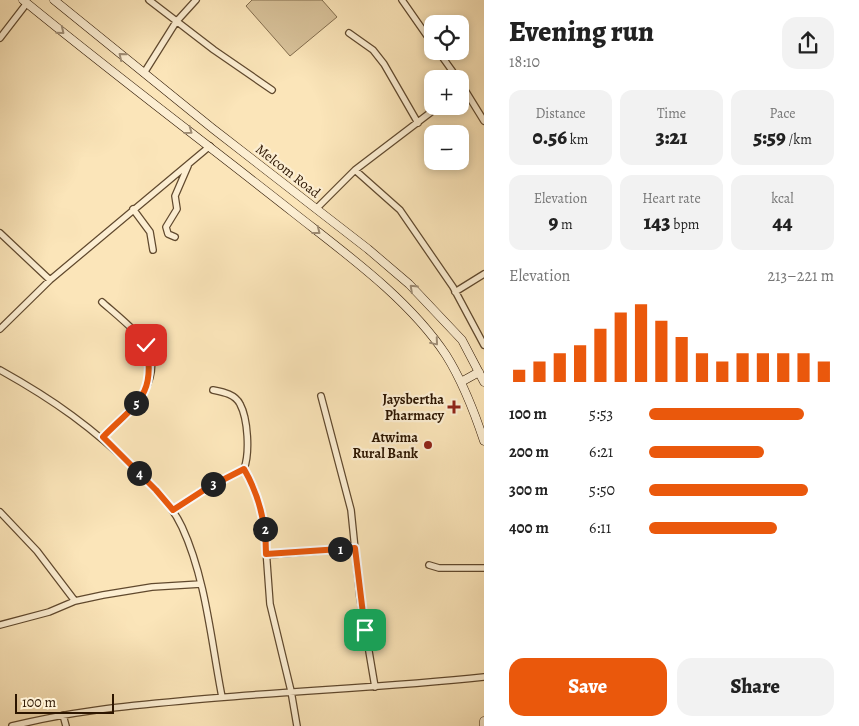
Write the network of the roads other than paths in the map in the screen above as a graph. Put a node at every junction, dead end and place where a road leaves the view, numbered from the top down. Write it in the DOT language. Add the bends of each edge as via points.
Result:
graph roads {
  1 [pos="54,0"];
  2 [pos="149,0"];
  3 [pos="196,0"];
  4 [pos="402,0"];
  5 [pos="27,1"];
  6 [pos="176,22"];
  7 [pos="424,32"];
  8 [pos="349,33"];
  9 [pos="0,38"];
  10 [pos="144,73"];
  11 [pos="272,90"];
  12 [pos="469,98"];
  13 [pos="428,115"];
  14 [pos="484,121"];
  15 [pos="418,123"];
  16 [pos="210,146"];
  17 [pos="189,164"];
  18 [pos="355,170"];
  19 [pos="133,209"];
  20 [pos="316,209"];
  21 [pos="0,233"];
  22 [pos="175,237"];
  23 [pos="153,250"];
  24 [pos="484,274"];
  25 [pos="50,280"];
  26 [pos="455,292"];
  27 [pos="102,302"];
  28 [pos="0,328"];
  29 [pos="484,345"];
  30 [pos="0,370"];
  31 [pos="482,371"];
  32 [pos="461,382"];
  33 [pos="484,382"];
  34 [pos="213,390"];
  35 [pos="321,396"];
  36 [pos="103,437"];
  37 [pos="484,441"];
  38 [pos="244,469"];
  39 [pos="173,510"];
  40 [pos="0,512"];
  41 [pos="355,548"];
  42 [pos="266,554"];
  43 [pos="428,565"];
  44 [pos="484,568"];
  45 [pos="201,584"];
  46 [pos="75,601"];
  47 [pos="0,625"];
  48 [pos="484,677"];
  49 [pos="375,687"];
  50 [pos="291,691"];
  51 [pos="222,697"];
  52 [pos="63,715"];
  53 [pos="484,721"];
  54 [pos="12,726"];
  55 [pos="66,726"];
  56 [pos="297,726"];
  57 [pos="484,726"];
  10 -- 1 [label="main road, Melcom Road, one-way"];
  2 -- 6 [label="street"];
  3 -- 6 [label="street"];
  4 -- 7 [label="street"];
  5 -- 9 [label="street"];
  5 -- 16 [label="main road, one-way" via="130,87"];
  6 -- 10 [label="street"];
  6 -- 11 [label="street"];
  8 -- 15 [label="street" via="372,50 384,64"];
  10 -- 20 [label="main road, Melcom Road"];
  12 -- 14 [label="street"];
  13 -- 15 [label="street"];
  15 -- 18 [label="street"];
  16 -- 17 [label="street"];
  16 -- 32 [label="main road, one-way" via="366,269 409,310 445,354"];
  17 -- 19 [label="street"];
  17 -- 22 [label="street" via="175,196 176,209 166,227 168,234"];
  18 -- 20 [label="street"];
  18 -- 26 [label="street" via="400,210"];
  19 -- 23 [label="street" via="150,232"];
  19 -- 25 [label="street"];
  31 -- 20 [label="main road, Melcom Road, one-way" via="462,340 430,304"];
  21 -- 25 [label="street"];
  24 -- 26 [label="street"];
  25 -- 28 [label="street"];
  26 -- 29 [label="street"];
  27 -- 36 [label="street" via="146,345 151,365 150,382 141,397"];
  30 -- 36 [label="street" via="67,410"];
  31 -- 32 [label="main road"];
  31 -- 33 [label="main road, Melcom Road"];
  32 -- 37 [label="main road"];
  34 -- 38 [label="street" via="230,394 240,404 248,440 248,459"];
  35 -- 41 [label="street" via="346,487"];
  36 -- 39 [label="street"];
  38 -- 39 [label="street"];
  38 -- 42 [label="street" via="259,500"];
  39 -- 45 [label="street" via="193,554"];
  40 -- 46 [label="street" via="37,551"];
  41 -- 42 [label="street"];
  41 -- 49 [label="street"];
  42 -- 50 [label="street" via="270,604"];
  43 -- 44 [label="street"];
  45 -- 46 [label="street" via="152,587"];
  45 -- 51 [label="street"];
  46 -- 47 [label="street" via="49,612"];
  48 -- 49 [label="street"];
  49 -- 50 [label="street"];
  50 -- 51 [label="street"];
  50 -- 56 [label="street"];
  51 -- 52 [label="street"];
  52 -- 54 [label="street"];
  52 -- 55 [label="street"];
  53 -- 57 [label="main road"];
}
